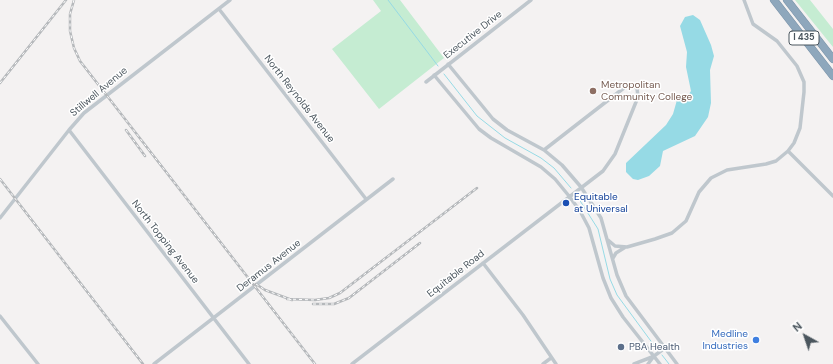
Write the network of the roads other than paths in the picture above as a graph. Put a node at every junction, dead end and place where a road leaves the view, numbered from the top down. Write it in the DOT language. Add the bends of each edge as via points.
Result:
graph roads {
  1 [pos="230,0"];
  2 [pos="531,0"];
  3 [pos="744,0"];
  4 [pos="774,0"];
  5 [pos="787,0"];
  6 [pos="219,9"];
  7 [pos="833,59"];
  8 [pos="448,64"];
  9 [pos="434,75"];
  10 [pos="833,76"];
  11 [pos="426,82"];
  12 [pos="69,130"];
  13 [pos="544,150"];
  14 [pos="788,151"];
  15 [pos="393,180"];
  16 [pos="581,188"];
  17 [pos="569,196"];
  18 [pos="833,196"];
  19 [pos="366,199"];
  20 [pos="0,218"];
  21 [pos="608,240"];
  22 [pos="627,247"];
  23 [pos="612,258"];
  24 [pos="483,263"];
  25 [pos="0,316"];
  26 [pos="214,318"];
  27 [pos="664,348"];
  28 [pos="654,356"];
  29 [pos="551,358"];
  30 [pos="38,364"];
  31 [pos="154,364"];
  32 [pos="249,364"];
  33 [pos="352,364"];
  34 [pos="543,364"];
  35 [pos="556,364"];
  36 [pos="634,364"];
  37 [pos="648,364"];
  38 [pos="660,364"];
  39 [pos="677,364"];
  1 -- 6 [label="street, Stillwell Avenue"];
  2 -- 8 [label="street, Executive Drive"];
  3 -- 14 [label="street" via="753,24 777,41 797,66 804,82 798,135"];
  4 -- 10 [label="highway, I 435"];
  5 -- 7 [label="highway, I 435"];
  6 -- 12 [label="street, Stillwell Avenue" via="106,95 84,113"];
  6 -- 19 [label="street, North Reynolds Avenue"];
  8 -- 9 [label="street, Executive Drive"];
  8 -- 13 [label="street" via="492,119"];
  9 -- 11 [label="street, Executive Drive"];
  9 -- 17 [label="street" via="479,129 541,167"];
  12 -- 20 [label="street, Stillwell Avenue"];
  12 -- 26 [label="street, North Topping Avenue"];
  13 -- 16 [label="street" via="562,165"];
  13 -- 16 [label="street, Equitable Road" via="629,84 635,85 638,94 612,160"];
  14 -- 18 [label="street"];
  14 -- 22 [label="street" via="776,161 718,173 703,185 689,216 676,231 656,240"];
  15 -- 19 [label="street, Deramus Avenue"];
  16 -- 17 [label="street, Equitable Road"];
  16 -- 21 [label="street" via="597,211"];
  17 -- 24 [label="street, Equitable Road"];
  17 -- 28 [label="street" via="589,228 611,298"];
  19 -- 26 [label="street, Deramus Avenue"];
  21 -- 22 [label="street" via="615,246"];
  21 -- 23 [label="street"];
  22 -- 23 [label="street" via="618,251"];
  23 -- 27 [label="street" via="626,296"];
  24 -- 29 [label="street" via="523,315"];
  24 -- 33 [label="street, Equitable Road"];
  25 -- 30 [label="street"];
  26 -- 31 [label="street, Deramus Avenue"];
  26 -- 32 [label="street, North Topping Avenue"];
  27 -- 28 [label="street"];
  27 -- 39 [label="street"];
  28 -- 36 [label="street"];
  28 -- 37 [label="street"];
  28 -- 38 [label="street"];
  29 -- 34 [label="street"];
  29 -- 35 [label="street"];
}
